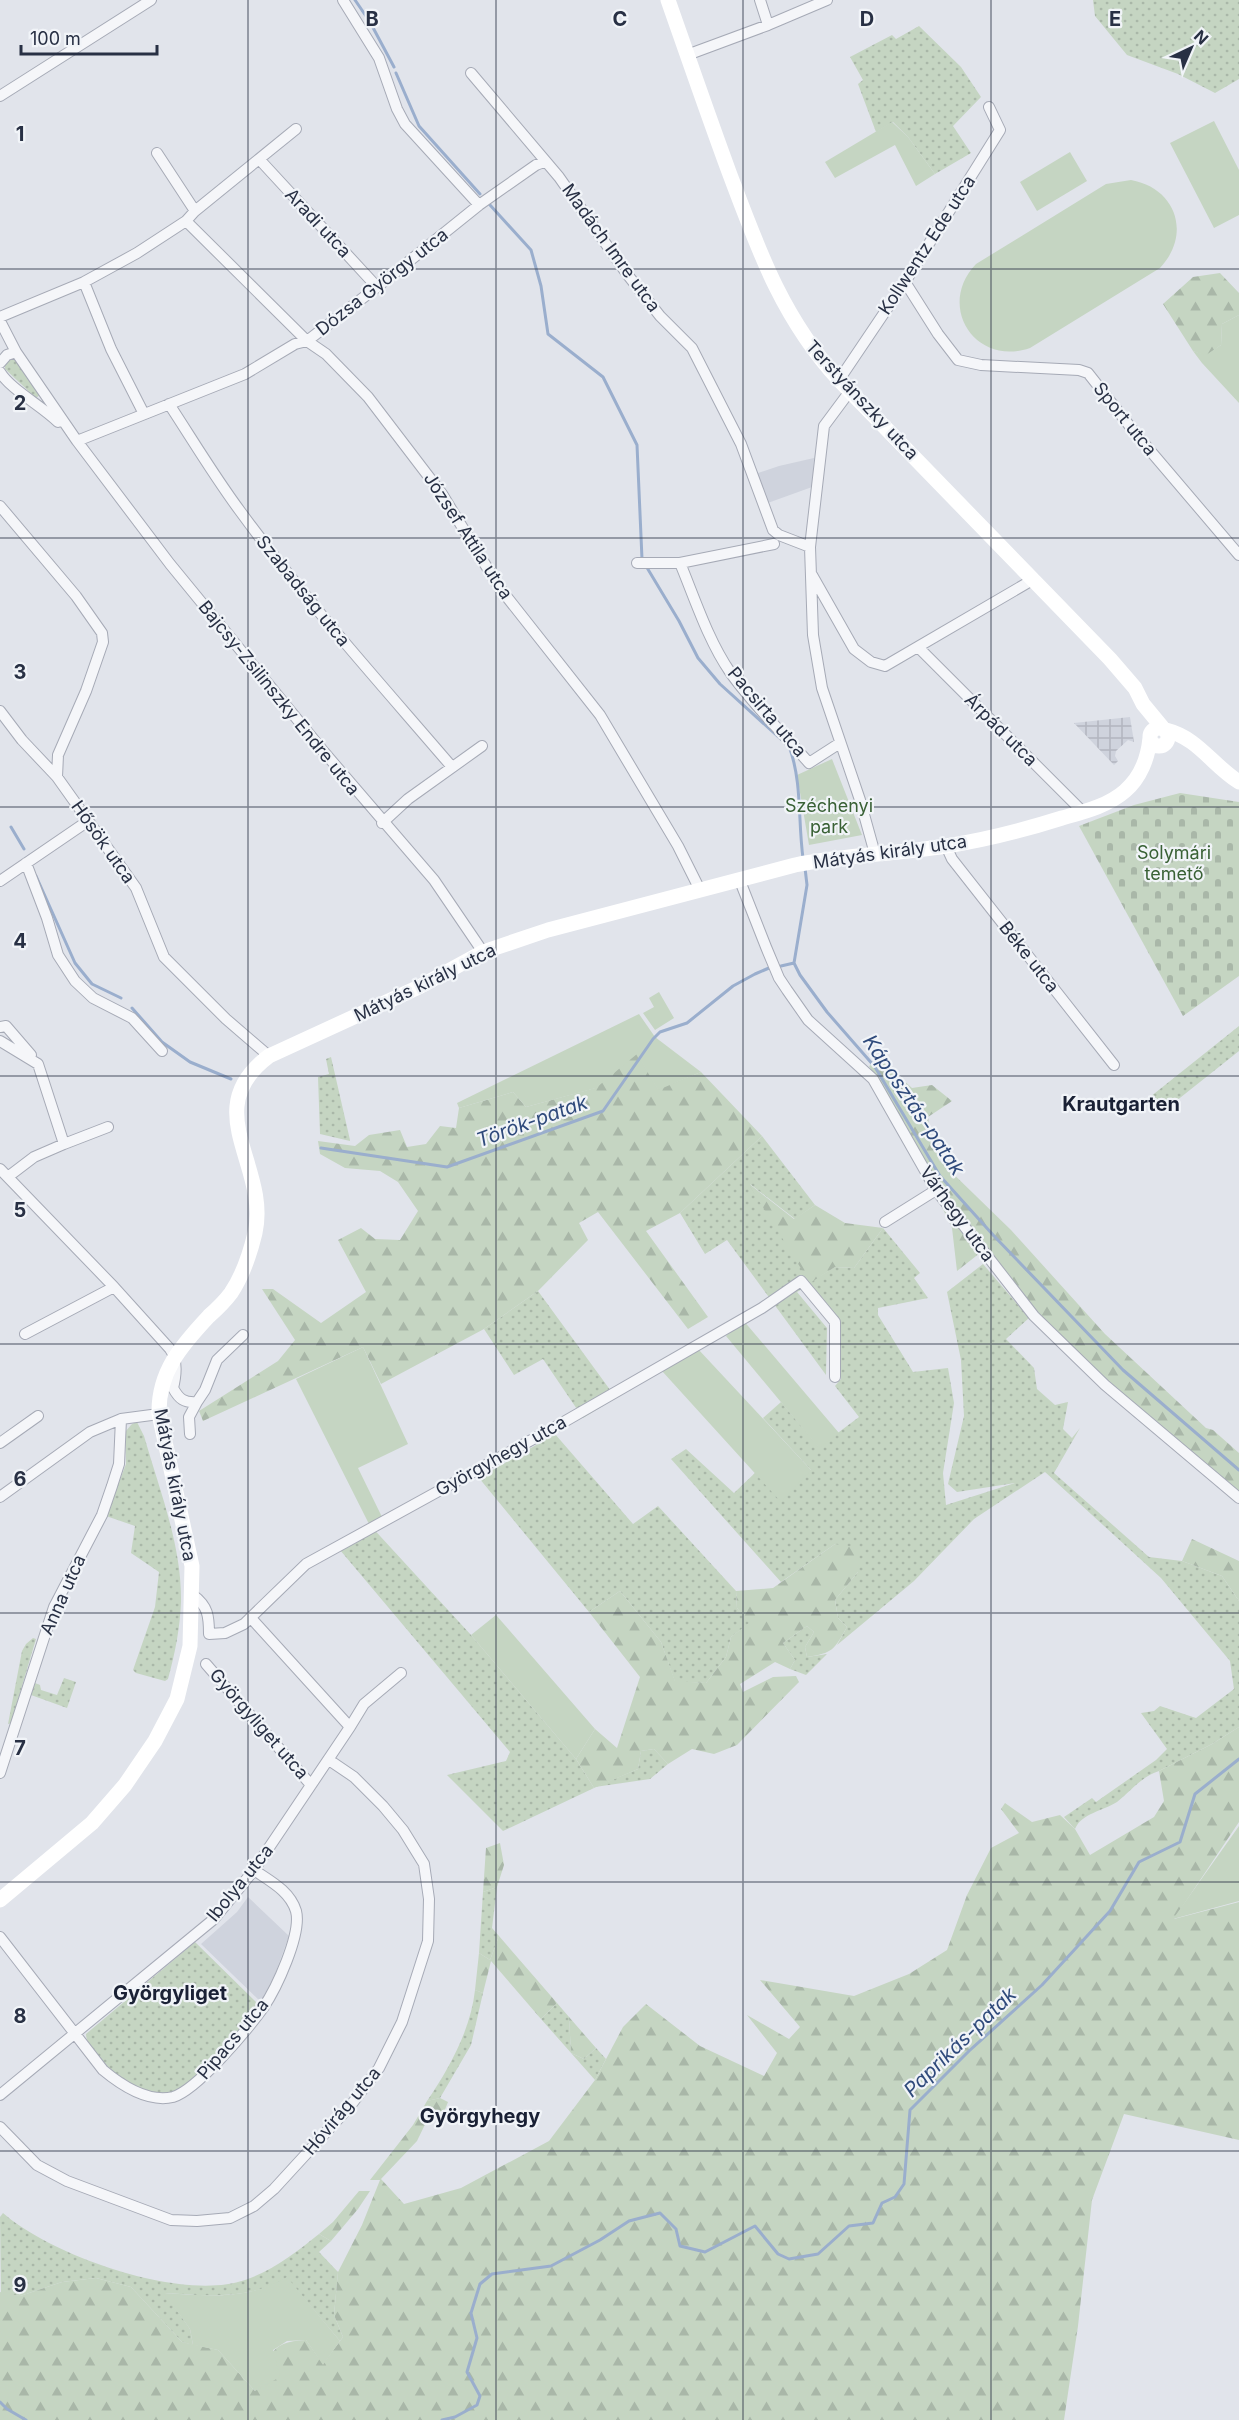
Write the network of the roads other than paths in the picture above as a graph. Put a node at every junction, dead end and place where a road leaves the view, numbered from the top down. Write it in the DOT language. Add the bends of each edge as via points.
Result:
graph roads {
  1 [pos="152,0"];
  2 [pos="343,0"];
  3 [pos="668,0"];
  4 [pos="760,0"];
  5 [pos="827,0"];
  6 [pos="768,25"];
  7 [pos="687,55"];
  8 [pos="471,73"];
  9 [pos="0,96"];
  10 [pos="989,106"];
  11 [pos="296,129"];
  12 [pos="157,153"];
  13 [pos="259,159"];
  14 [pos="544,162"];
  15 [pos="479,205"];
  16 [pos="195,211"];
  17 [pos="186,221"];
  18 [pos="84,282"];
  19 [pos="905,282"];
  20 [pos="377,287"];
  21 [pos="0,319"];
  22 [pos="307,340"];
  23 [pos="16,352"];
  24 [pos="0,363"];
  25 [pos="0,372"];
  26 [pos="839,380"];
  27 [pos="850,392"];
  28 [pos="169,404"];
  29 [pos="144,414"];
  30 [pos="77,441"];
  31 [pos="0,506"];
  32 [pos="774,544"];
  33 [pos="810,547"];
  34 [pos="1239,555"];
  35 [pos="637,563"];
  36 [pos="681,563"];
  37 [pos="812,574"];
  38 [pos="1034,579"];
  39 [pos="919,648"];
  40 [pos="0,711"];
  41 [pos="1159,737"];
  42 [pos="840,743"];
  43 [pos="482,746"];
  44 [pos="452,767"];
  45 [pos="57,777"];
  46 [pos="1239,782"];
  47 [pos="1083,812"];
  48 [pos="88,821"];
  49 [pos="382,823"];
  50 [pos="946,846"];
  51 [pos="875,854"];
  52 [pos="26,863"];
  53 [pos="0,881"];
  54 [pos="740,881"];
  55 [pos="700,890"];
  56 [pos="483,952"];
  57 [pos="0,1027"];
  58 [pos="0,1041"];
  59 [pos="162,1051"];
  60 [pos="269,1056"];
  61 [pos="38,1064"];
  62 [pos="1114,1065"];
  63 [pos="108,1127"];
  64 [pos="64,1144"];
  65 [pos="4,1172"];
  66 [pos="936,1190"];
  67 [pos="885,1222"];
  68 [pos="114,1287"];
  69 [pos="25,1334"];
  70 [pos="243,1335"];
  71 [pos="174,1355"];
  72 [pos="835,1377"];
  73 [pos="196,1402"];
  74 [pos="159,1414"];
  75 [pos="38,1416"];
  76 [pos="121,1419"];
  77 [pos="190,1434"];
  78 [pos="0,1443"];
  79 [pos="0,1497"];
  80 [pos="1239,1498"];
  81 [pos="193,1595"];
  82 [pos="251,1618"];
  83 [pos="206,1664"];
  84 [pos="401,1673"];
  85 [pos="350,1727"];
  86 [pos="329,1760"];
  87 [pos="0,1773"];
  88 [pos="311,1785"];
  89 [pos="254,1870"];
  90 [pos="0,1900"];
  91 [pos="0,1937"];
  92 [pos="76,2035"];
  93 [pos="0,2095"];
  94 [pos="0,2127"];
  1 -- 9 [label="street"];
  2 -- 15 [label="street" via="379,58 405,124"];
  3 -- 7 [label="main road, Terstyánszky utca"];
  4 -- 6 [label="street"];
  5 -- 6 [label="street"];
  6 -- 7 [label="street"];
  7 -- 26 [label="main road, Terstyánszky utca" via="771,279 796,326"];
  8 -- 14 [label="street, Madách Imre utca"];
  10 -- 19 [label="street, Kollwentz Ede utca" via="1000,129"];
  11 -- 13 [label="street"];
  12 -- 16 [label="street"];
  13 -- 16 [label="street"];
  13 -- 20 [label="street, Aradi utca"];
  14 -- 15 [label="street, Dózsa György utca"];
  14 -- 33 [label="street, Madách Imre utca" via="660,316 692,348 741,444 773,530"];
  15 -- 20 [label="street, Dózsa György utca"];
  16 -- 17 [label="street"];
  17 -- 18 [label="street"];
  17 -- 22 [label="street, József Attila utca"];
  18 -- 21 [label="street"];
  18 -- 29 [label="street" via="111,349"];
  19 -- 26 [label="street, Kollwentz Ede utca"];
  19 -- 34 [label="street, Sport utca" via="958,360 1088,373"];
  20 -- 22 [label="street, Dózsa György utca"];
  21 -- 23 [label="street"];
  22 -- 28 [label="street, Dózsa György utca" via="245,374"];
  22 -- 55 [label="street, József Attila utca" via="369,397 442,494 499,587 600,715"];
  23 -- 24 [label="street"];
  23 -- 30 [label="street"];
  25 -- 30 [label="street"];
  26 -- 27 [label="main road, Terstyánszky utca"];
  27 -- 33 [label="street" via="824,426"];
  27 -- 38 [label="main road, Terstyánszky utca"];
  28 -- 29 [label="street, Dózsa György utca"];
  28 -- 44 [label="street, Szabadság utca" via="238,509 282,566"];
  29 -- 30 [label="street, Dózsa György utca"];
  30 -- 49 [label="street, Bajcsy-Zsilinszky Endre utca" via="170,564"];
  31 -- 45 [label="street" via="102,633 103,642 86,691 58,755"];
  32 -- 36 [label="street"];
  33 -- 37 [label="street"];
  35 -- 36 [label="street"];
  36 -- 42 [label="street, Pacsirta utca" via="719,653 757,705 809,763"];
  37 -- 39 [label="street" via="855,649 871,662 885,666"];
  37 -- 42 [label="street" via="813,635 822,688"];
  38 -- 39 [label="street"];
  38 -- 41 [label="main road, Terstyánszky utca" via="1126,676"];
  39 -- 47 [label="street, Árpád utca"];
  40 -- 45 [label="street, Hősök utca"];
  41 -- 46 [label="main road" via="1197,744"];
  41 -- 47 [label="main road, Mátyás király utca" via="1125,791"];
  42 -- 51 [label="street"];
  43 -- 44 [label="street"];
  44 -- 49 [label="street"];
  45 -- 48 [label="street, Hősök utca"];
  47 -- 50 [label="main road, Mátyás király utca"];
  48 -- 52 [label="street"];
  48 -- 60 [label="street, Hősök utca" via="136,888 164,957"];
  49 -- 56 [label="street, Bajcsy-Zsilinszky Endre utca" via="434,880"];
  50 -- 51 [label="main road, Mátyás király utca"];
  50 -- 62 [label="street, Béke utca" via="952,859"];
  51 -- 54 [label="main road, Mátyás király utca" via="820,860"];
  52 -- 53 [label="street"];
  52 -- 59 [label="street" via="58,955 75,981 93,998 132,1018"];
  54 -- 55 [label="main road, Mátyás király utca"];
  54 -- 66 [label="street, Várhegy utca" via="779,978 808,1020 873,1079"];
  55 -- 56 [label="main road, Mátyás király utca" via="548,930"];
  56 -- 60 [label="main road, Mátyás király utca" via="419,987"];
  57 -- 61 [label="street" via="6,1026"];
  58 -- 61 [label="street"];
  60 -- 71 [label="main road, Mátyás király utca" via="244,1080 236,1104 258,1204 249,1255 230,1294"];
  61 -- 64 [label="street"];
  63 -- 64 [label="street"];
  64 -- 65 [label="street"];
  65 -- 68 [label="street"];
  66 -- 67 [label="street"];
  66 -- 80 [label="street, Várhegy utca" via="1034,1316 1105,1385"];
  68 -- 69 [label="street"];
  68 -- 71 [label="street"];
  70 -- 73 [label="street" via="217,1360 206,1390"];
  71 -- 73 [label="street" via="173,1388 179,1399"];
  71 -- 74 [label="main road, Mátyás király utca" via="161,1386"];
  72 -- 82 [label="street, Györgyhegy utca" via="835,1322 801,1281 762,1308 555,1427 306,1564"];
  73 -- 77 [label="street" via="189,1417"];
  74 -- 76 [label="street"];
  74 -- 81 [label="main road, Mátyás király utca" via="187,1535"];
  75 -- 78 [label="street"];
  76 -- 79 [label="street" via="90,1432"];
  76 -- 87 [label="street, Anna utca" via="119,1464 112,1486 102,1515 54,1607"];
  81 -- 82 [label="street, Györgyhegy utca" via="206,1607 209,1634 234,1630"];
  81 -- 90 [label="main road, Mátyás király utca" via="190,1646 180,1688 155,1741 125,1785 92,1823"];
  82 -- 85 [label="street"];
  83 -- 88 [label="street, Györgyliget utca"];
  84 -- 85 [label="street" via="364,1704"];
  85 -- 86 [label="street, Györgyliget utca"];
  86 -- 88 [label="street, Ibolya utca"];
  86 -- 94 [label="street, Hóvirág utca" via="354,1777 403,1830 424,1864 429,1899 428,1941 402,2022 379,2068 351,2105 254,2206 230,2218 197,2222 171,2220 67,2181 37,2164"];
  88 -- 89 [label="street, Ibolya utca"];
  89 -- 92 [label="street, Ibolya utca" via="214,1919"];
  89 -- 92 [label="street, Pipacs utca" via="281,1889 297,1913 289,1958 263,2007 211,2068 186,2091 164,2098 132,2091 103,2070"];
  91 -- 92 [label="street"];
  92 -- 93 [label="street, Ibolya utca"];
}
